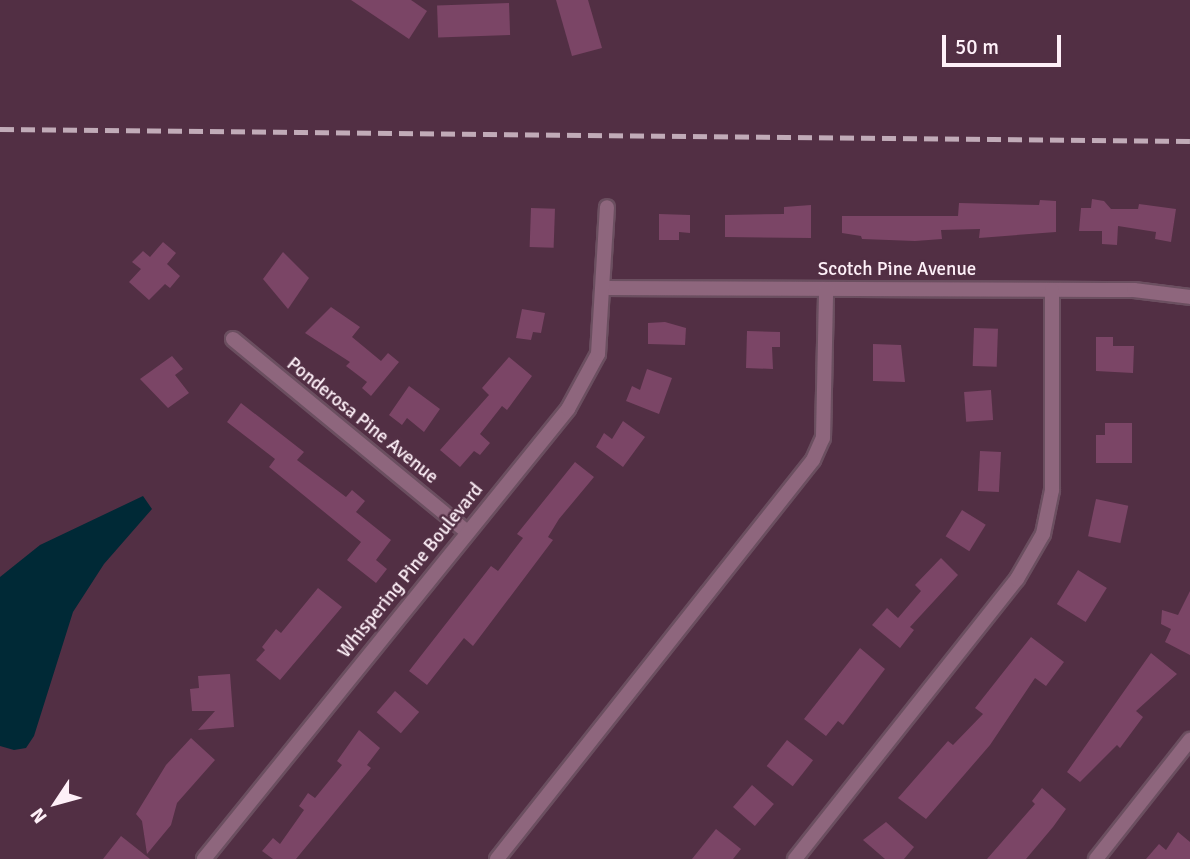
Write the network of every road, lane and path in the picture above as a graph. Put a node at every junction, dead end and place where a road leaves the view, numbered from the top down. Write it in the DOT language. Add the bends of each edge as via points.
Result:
graph roads {
  1 [pos="607,207"];
  2 [pos="603,288"];
  3 [pos="827,289"];
  4 [pos="1052,290"];
  5 [pos="1190,297"];
  6 [pos="233,339"];
  7 [pos="467,532"];
  8 [pos="1190,740"];
  9 [pos="204,859"];
  10 [pos="497,859"];
  11 [pos="795,859"];
  12 [pos="1096,859"];
  1 -- 2 [label="street, Whispering Pine Boulevard"];
  2 -- 3 [label="street, Scotch Pine Avenue"];
  2 -- 7 [label="street, Whispering Pine Boulevard" via="598,354 582,387"];
  3 -- 4 [label="street, Scotch Pine Avenue"];
  3 -- 10 [label="street" via="824,438 813,460"];
  4 -- 5 [label="street, Scotch Pine Avenue" via="1134,290"];
  4 -- 11 [label="street" via="1052,490 1044,534 1017,579"];
  6 -- 7 [label="street, Ponderosa Pine Avenue"];
  7 -- 9 [label="street, Whispering Pine Boulevard"];
  8 -- 12 [label="street"];
}
